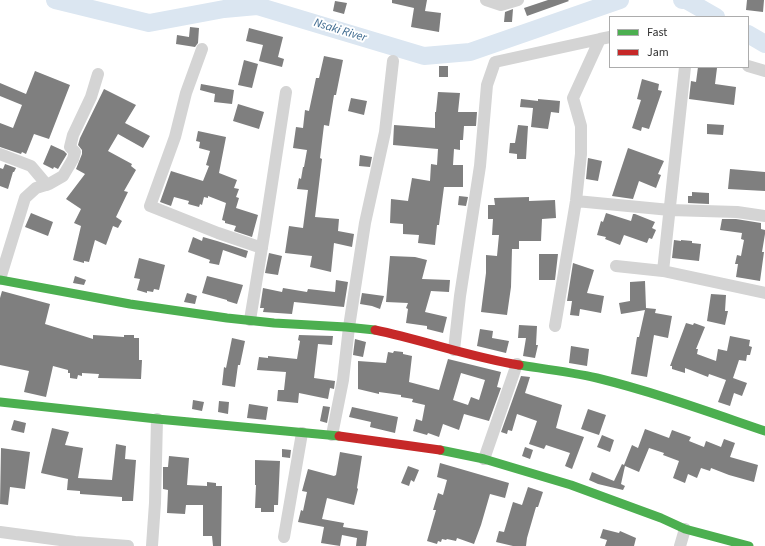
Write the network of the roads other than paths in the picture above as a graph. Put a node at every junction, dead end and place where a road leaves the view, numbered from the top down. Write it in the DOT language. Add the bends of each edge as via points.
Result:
graph roads {
  1 [pos="486,0"];
  2 [pos="518,0"];
  3 [pos="605,38"];
  4 [pos="202,49"];
  5 [pos="393,61"];
  6 [pos="749,66"];
  7 [pos="685,68"];
  8 [pos="765,71"];
  9 [pos="98,74"];
  10 [pos="286,92"];
  11 [pos="0,154"];
  12 [pos="47,184"];
  13 [pos="576,201"];
  14 [pos="670,210"];
  15 [pos="765,216"];
  16 [pos="262,248"];
  17 [pos="616,266"];
  18 [pos="663,271"];
  19 [pos="0,279"];
  20 [pos="765,293"];
  21 [pos="250,320"];
  22 [pos="555,326"];
  23 [pos="349,327"];
  24 [pos="454,350"];
  25 [pos="517,364"];
  26 [pos="0,402"];
  27 [pos="157,419"];
  28 [pos="765,431"];
  29 [pos="302,433"];
  30 [pos="332,435"];
  31 [pos="484,459"];
  32 [pos="686,529"];
  33 [pos="0,532"];
  34 [pos="284,537"];
  35 [pos="128,546"];
  36 [pos="152,546"];
  37 [pos="680,546"];
  38 [pos="749,546"];
  1 -- 2 [label="street" via="501,5"];
  3 -- 13 [label="street" via="573,98 581,126"];
  3 -- 24 [label="street" via="495,62 487,85 480,166"];
  4 -- 16 [label="street" via="186,94 175,137 150,206"];
  5 -- 23 [label="street" via="385,132 365,223"];
  6 -- 8 [label="street"];
  7 -- 14 [label="street"];
  9 -- 12 [label="street" via="91,97 73,135 70,148 75,152 73,159 63,176"];
  10 -- 16 [label="street"];
  11 -- 12 [label="street" via="31,166"];
  12 -- 19 [label="street" via="36,188 25,198"];
  13 -- 14 [label="street"];
  13 -- 22 [label="street"];
  14 -- 15 [label="street" via="737,212"];
  14 -- 18 [label="street"];
  16 -- 21 [label="street"];
  17 -- 18 [label="street"];
  18 -- 20 [label="street"];
  19 -- 21 [label="street" via="119,302"];
  21 -- 23 [label="street"];
  23 -- 24 [label="street" via="398,334"];
  23 -- 30 [label="street" via="343,380"];
  24 -- 25 [label="street" via="492,361"];
  25 -- 28 [label="street" via="595,378"];
  25 -- 31 [label="street"];
  26 -- 27 [label="street"];
  27 -- 29 [label="street"];
  27 -- 36 [label="street"];
  29 -- 30 [label="street"];
  29 -- 34 [label="street"];
  30 -- 31 [label="street"];
  31 -- 32 [label="street" via="571,485"];
  32 -- 37 [label="street"];
  32 -- 38 [label="street"];
  33 -- 35 [label="street"];
}
